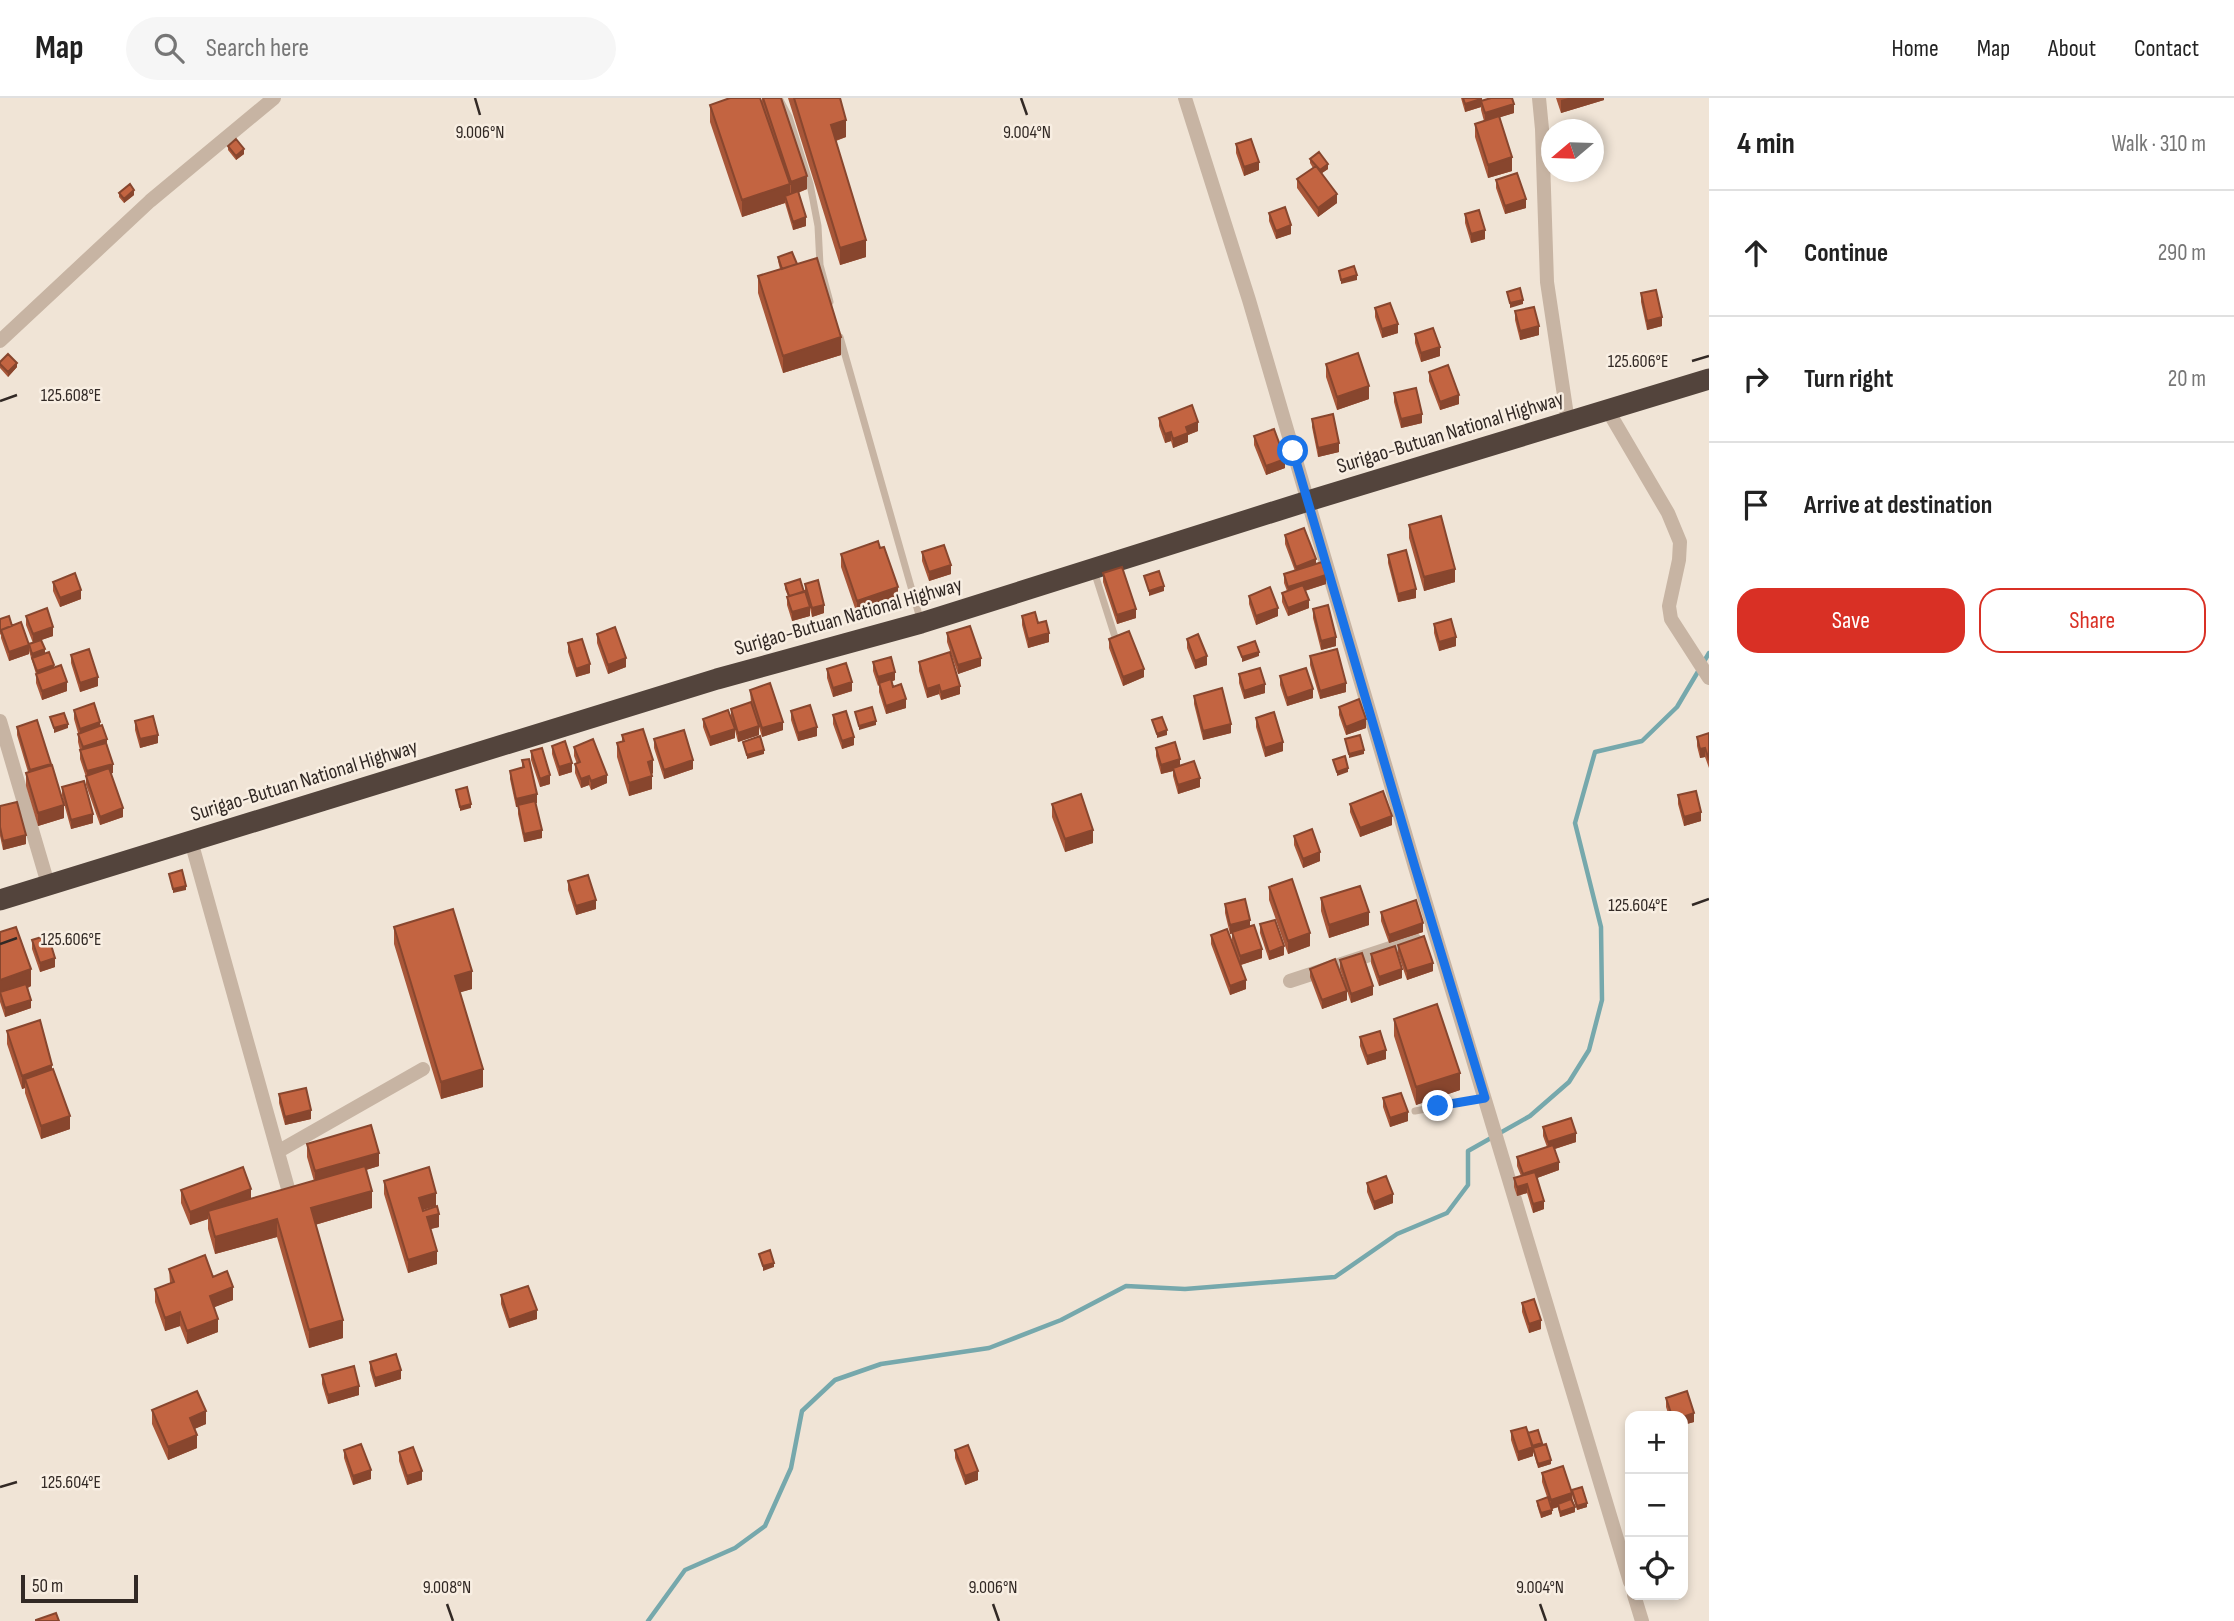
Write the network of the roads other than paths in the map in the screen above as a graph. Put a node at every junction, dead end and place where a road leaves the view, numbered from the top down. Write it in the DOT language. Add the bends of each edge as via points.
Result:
graph roads {
  1 [pos="274,98"];
  2 [pos="779,98"];
  3 [pos="1185,98"];
  4 [pos="1539,98"];
  5 [pos="833,314"];
  6 [pos="837,327"];
  7 [pos="0,341"];
  8 [pos="1709,379"];
  9 [pos="1607,410"];
  10 [pos="1568,422"];
  11 [pos="1308,501"];
  12 [pos="1093,569"];
  13 [pos="921,622"];
  14 [pos="1115,637"];
  15 [pos="1709,678"];
  16 [pos="0,721"];
  17 [pos="191,841"];
  18 [pos="48,884"];
  19 [pos="0,900"];
  20 [pos="1435,933"];
  21 [pos="1290,981"];
  22 [pos="423,1069"];
  23 [pos="1485,1098"];
  24 [pos="1415,1111"];
  25 [pos="279,1150"];
  26 [pos="289,1192"];
  27 [pos="1625,1565"];
  28 [pos="1636,1600"];
  29 [pos="1642,1621"];
  1 -- 7 [label="street" via="150,201"];
  2 -- 5 [label="lane" via="810,184 820,265"];
  3 -- 11 [label="street"];
  4 -- 10 [label="street" via="1547,282"];
  6 -- 13 [label="lane"];
  8 -- 9 [label="highway, Surigao-Butuan National Highway"];
  9 -- 10 [label="highway, Surigao-Butuan National Highway"];
  9 -- 15 [label="street" via="1668,513 1680,542 1671,619"];
  10 -- 11 [label="highway, Surigao-Butuan National Highway"];
  11 -- 12 [label="highway, Surigao-Butuan National Highway"];
  11 -- 20 [label="street"];
  12 -- 13 [label="highway, Surigao-Butuan National Highway"];
  12 -- 14 [label="lane"];
  13 -- 17 [label="highway, Surigao-Butuan National Highway" via="704,683"];
  16 -- 18 [label="street"];
  17 -- 18 [label="highway, Surigao-Butuan National Highway"];
  17 -- 25 [label="street"];
  18 -- 19 [label="highway, Surigao-Butuan National Highway"];
  20 -- 21 [label="street"];
  20 -- 23 [label="street"];
  22 -- 25 [label="street"];
  23 -- 24 [label="lane"];
  23 -- 27 [label="street"];
  25 -- 26 [label="street"];
  28 -- 29 [label="street"];
}
